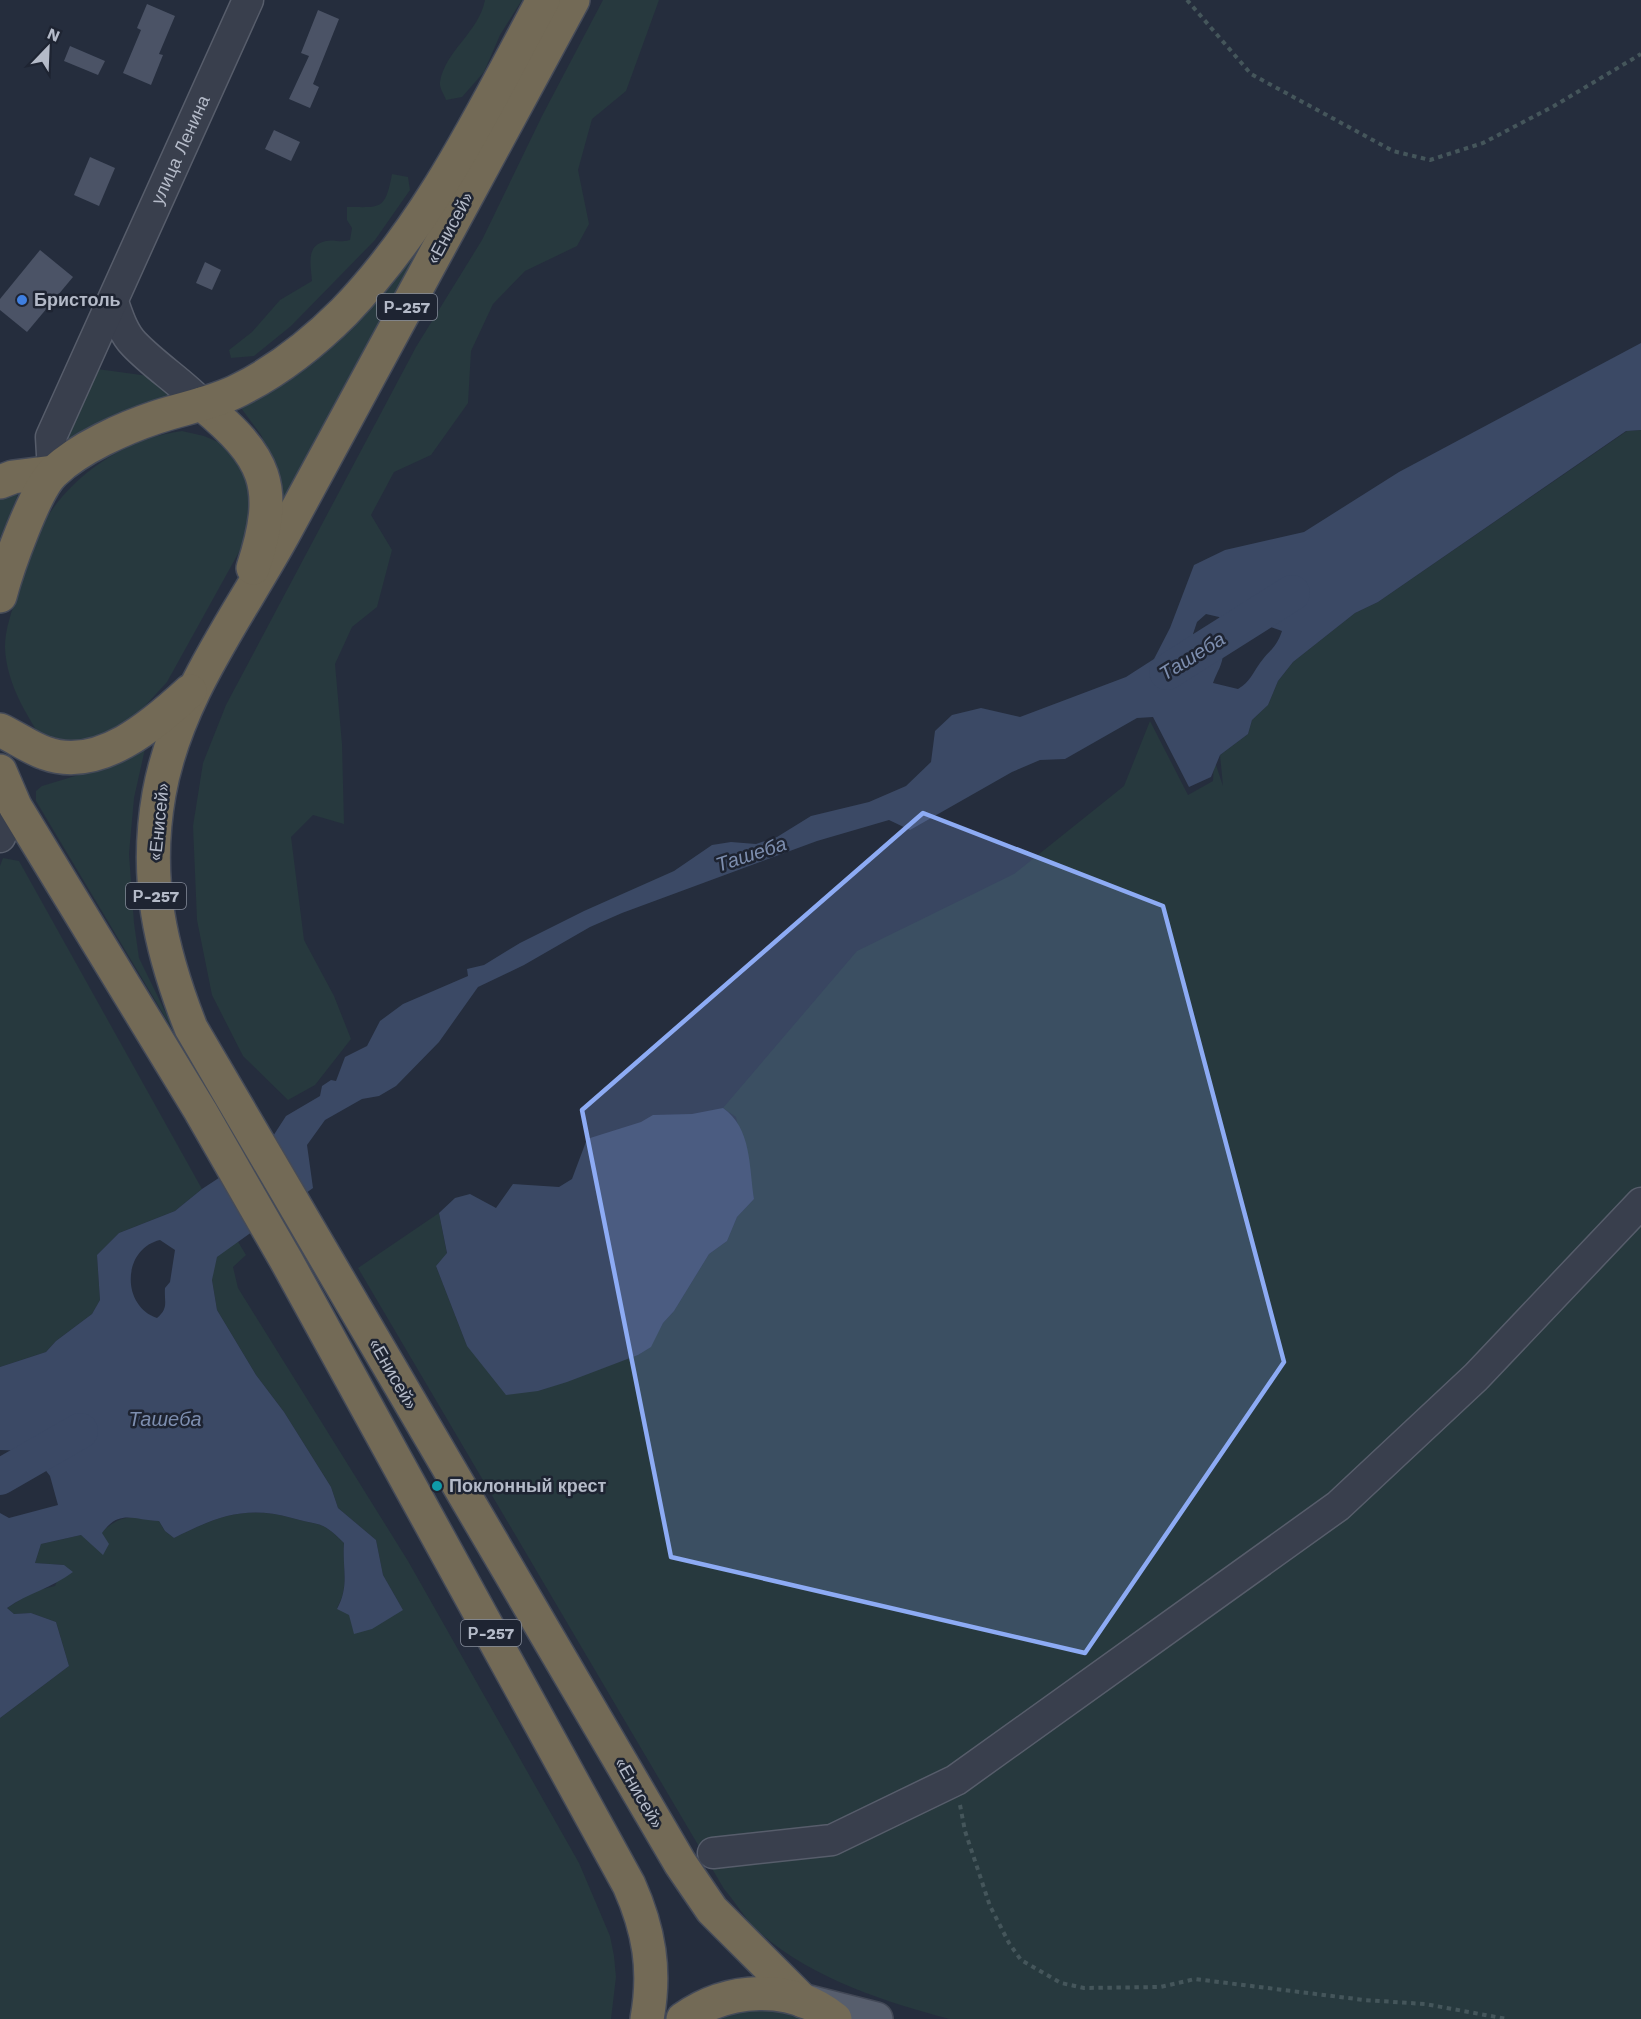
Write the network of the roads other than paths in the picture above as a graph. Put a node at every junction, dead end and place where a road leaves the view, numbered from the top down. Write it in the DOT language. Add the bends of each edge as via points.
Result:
graph roads {
  1 [pos="249,0"];
  2 [pos="543,0"];
  3 [pos="573,0"];
  4 [pos="113,302"];
  5 [pos="202,404"];
  6 [pos="53,472"];
  7 [pos="4,476"];
  8 [pos="0,596"];
  9 [pos="238,612"];
  10 [pos="194,687"];
  11 [pos="0,730"];
  12 [pos="0,771"];
  13 [pos="15,806"];
  14 [pos="0,837"];
  15 [pos="1641,1203"];
  16 [pos="712,1853"];
  17 [pos="803,2001"];
  18 [pos="647,2019"];
  19 [pos="683,2019"];
  20 [pos="835,2019"];
  21 [pos="876,2019"];
  1 -- 4 [label="street, улица Ленина"];
  2 -- 5 [label="highway, «Енисей» / Р-257" via="451,172 384,266 343,312 289,360 238,391"];
  3 -- 9 [label="highway, «Енисей» / Р-257"];
  4 -- 5 [label="street" via="132,343"];
  4 -- 6 [label="street, улица Ленина" via="51,437"];
  5 -- 6 [label="highway, «Енисей» / Р-257" via="126,429"];
  5 -- 9 [label="highway, «Енисей» / Р-257" via="254,455 265,491 259,543"];
  6 -- 7 [label="highway"];
  6 -- 8 [label="highway, «Енисей» / Р-257" via="30,513"];
  9 -- 10 [label="highway, «Енисей» / Р-257"];
  10 -- 11 [label="highway, «Енисей» / Р-257" via="141,732 101,752 72,759 45,753"];
  10 -- 17 [label="highway, «Енисей» / Р-257" via="174,738 160,792 153,842 158,916 170,974 191,1028 680,1863 712,1910"];
  12 -- 13 [label="highway, Р-257"];
  13 -- 14 [label="street"];
  13 -- 18 [label="highway, Р-257" via="286,1260 629,1885 641,1913 652,1958"];
  15 -- 16 [label="street" via="1476,1377 1338,1506 956,1780 832,1840"];
  17 -- 19 [label="highway, «Енисей» / Р-257" via="757,1993 734,1996 712,2002"];
  17 -- 20 [label="highway, «Енисей» / Р-257"];
  17 -- 21 [label="main road"];
}
